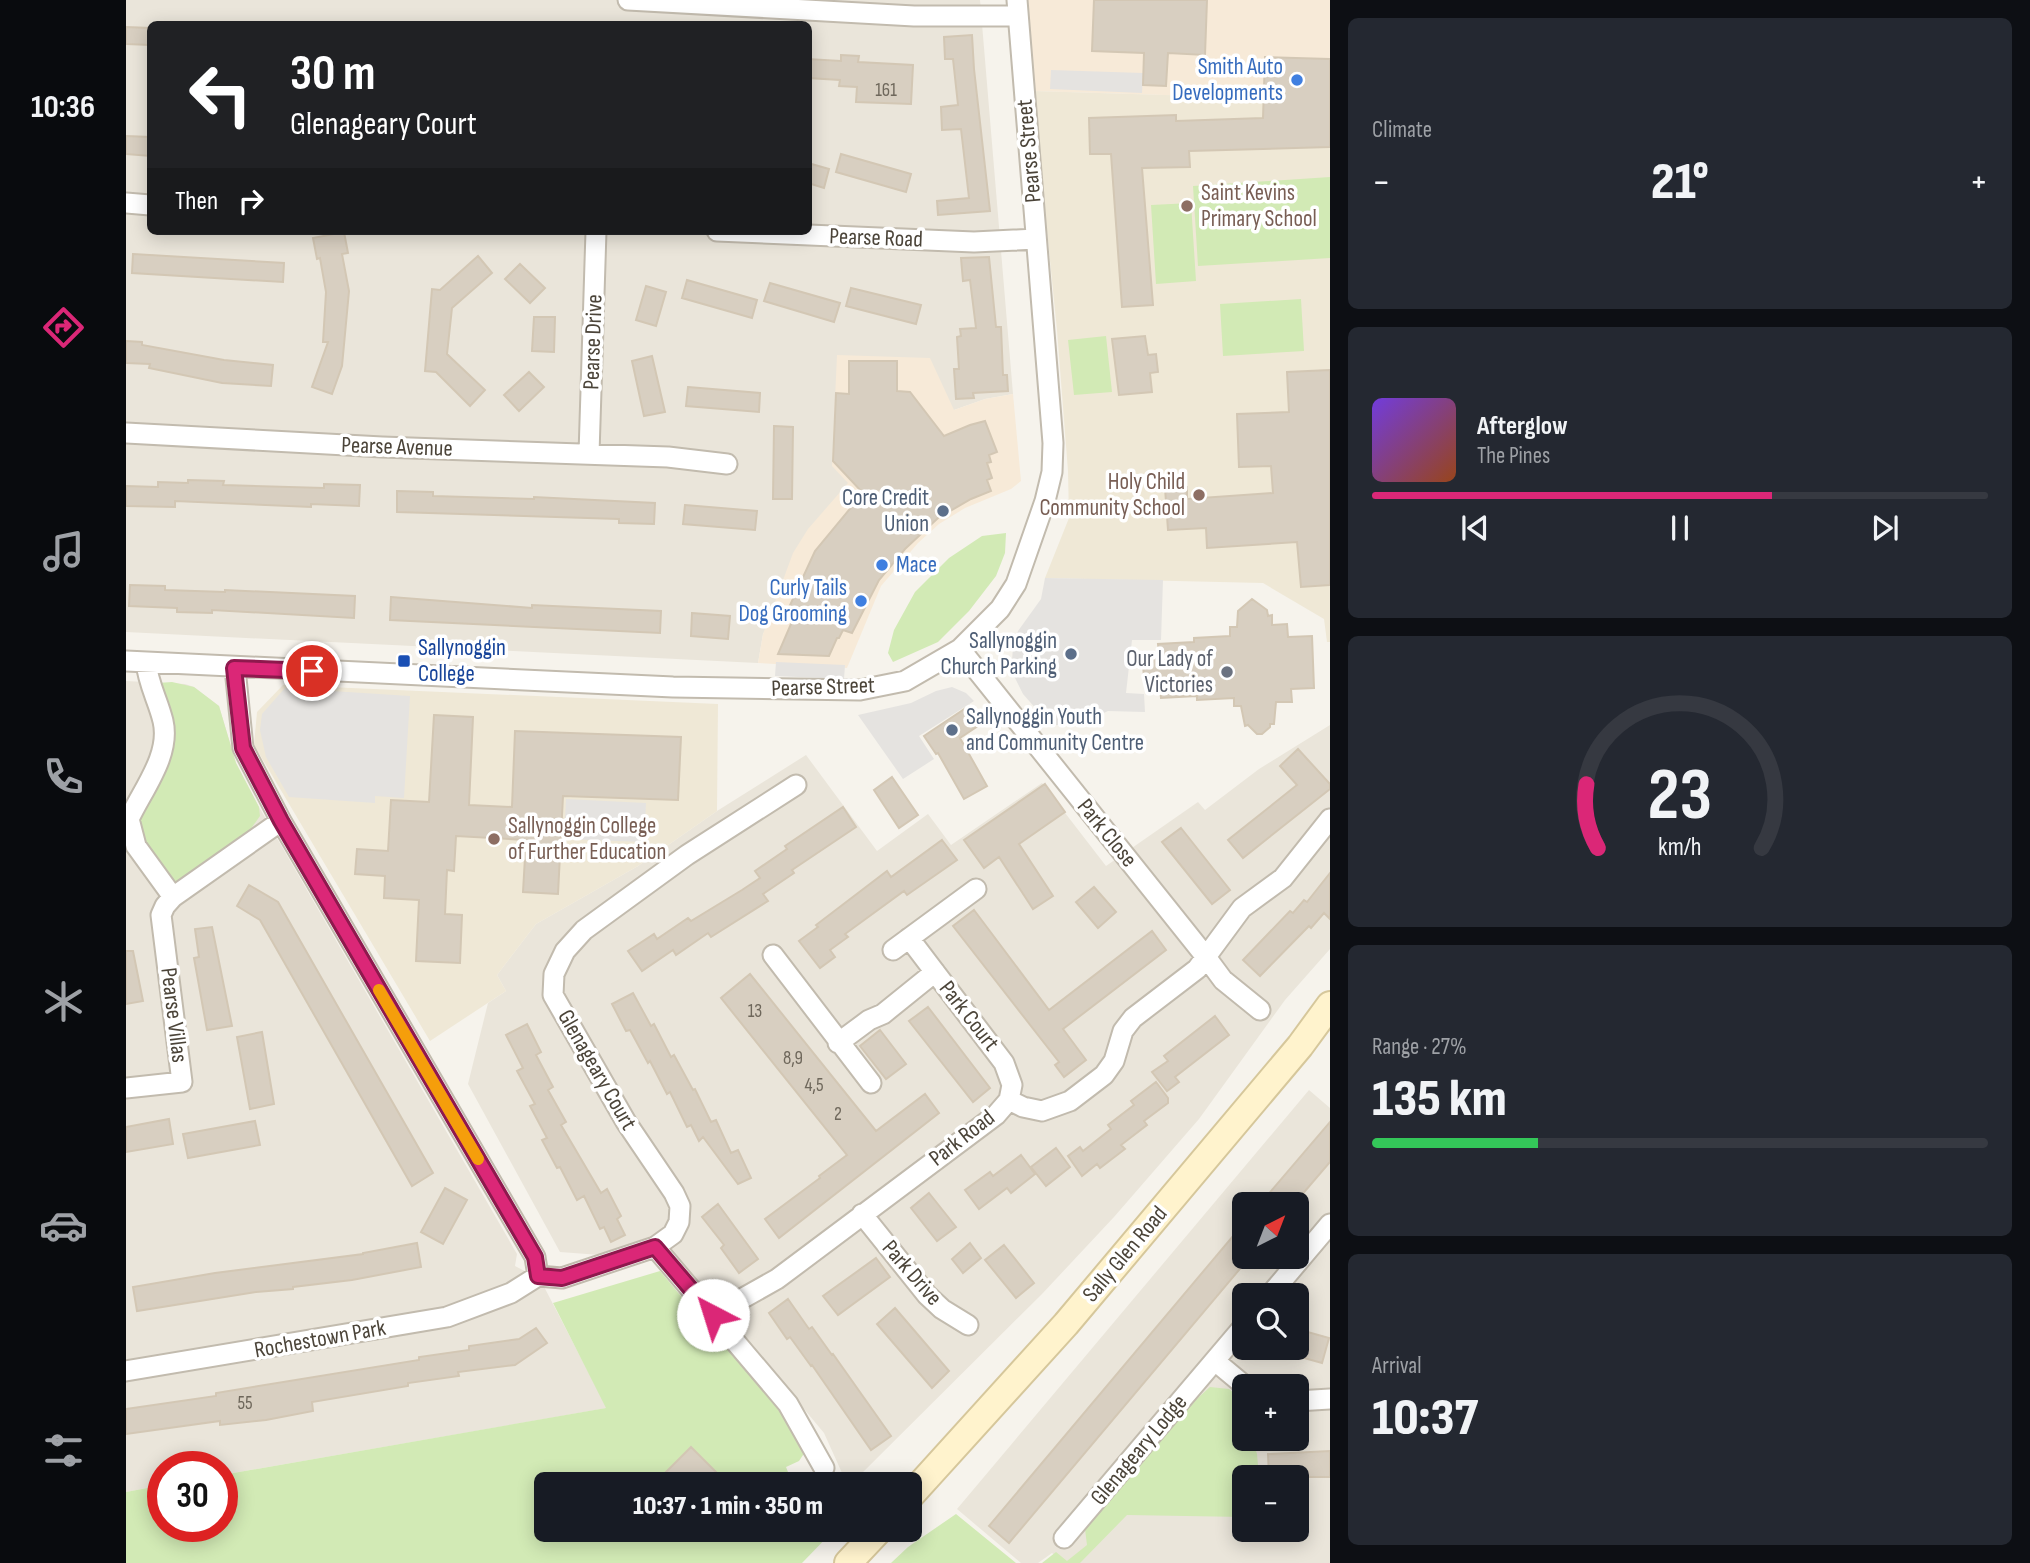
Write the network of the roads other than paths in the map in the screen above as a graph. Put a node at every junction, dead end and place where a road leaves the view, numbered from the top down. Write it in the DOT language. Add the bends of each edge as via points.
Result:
graph roads {
  1 [pos="628,0"];
  2 [pos="1018,8"];
  3 [pos="126,204"];
  4 [pos="147,205"];
  5 [pos="596,235"];
  6 [pos="810,235"];
  7 [pos="1036,239"];
  8 [pos="126,433"];
  9 [pos="589,454"];
  10 [pos="727,464"];
  11 [pos="960,649"];
  12 [pos="126,661"];
  13 [pos="146,662"];
  14 [pos="234,668"];
  15 [pos="796,785"];
  16 [pos="1330,819"];
  17 [pos="281,821"];
  18 [pos="976,889"];
  19 [pos="173,897"];
  20 [pos="773,955"];
  21 [pos="1206,957"];
  22 [pos="935,972"];
  23 [pos="1330,1004"];
  24 [pos="1260,1010"];
  25 [pos="838,1043"];
  26 [pos="871,1083"];
  27 [pos="126,1088"];
  28 [pos="1009,1101"];
  29 [pos="862,1214"];
  30 [pos="1330,1224"];
  31 [pos="655,1247"];
  32 [pos="538,1276"];
  33 [pos="1280,1283"];
  34 [pos="713,1315"];
  35 [pos="968,1325"];
  36 [pos="1232,1340"];
  37 [pos="1215,1361"];
  38 [pos="126,1371"];
  39 [pos="1232,1375"];
  40 [pos="1330,1399"];
  41 [pos="1309,1400"];
  42 [pos="824,1468"];
  43 [pos="922,1483"];
  44 [pos="1064,1538"];
  45 [pos="867,1542"];
  46 [pos="848,1563"];
  1 -- 2 [label="street" via="914,16"];
  2 -- 7 [label="street, Pearse Street"];
  3 -- 4 [label="street"];
  5 -- 9 [label="street, Pearse Drive"];
  6 -- 7 [label="street, Pearse Road" via="974,242"];
  7 -- 11 [label="street, Pearse Street" via="1052,472 1016,584 1000,609"];
  8 -- 9 [label="street, Pearse Avenue"];
  9 -- 10 [label="street, Pearse Avenue"];
  11 -- 14 [label="street, Pearse Street" via="905,681 860,690 673,687"];
  11 -- 21 [label="street, Park Close"];
  12 -- 13 [label="street, Pearse Street"];
  13 -- 14 [label="street, Pearse Street"];
  13 -- 19 [label="street" via="166,740 129,819 136,846"];
  14 -- 17 [label="street" via="243,748"];
  15 -- 31 [label="street, Glenageary Court" via="687,855 584,930 565,951 554,974 553,995 680,1206 680,1222 673,1234"];
  16 -- 21 [label="street, Park Road" via="1283,878 1242,908"];
  17 -- 19 [label="street"];
  17 -- 32 [label="street" via="535,1257"];
  18 -- 22 [label="street, Park Court" via="901,944"];
  19 -- 27 [label="street, Pearse Villas" via="161,915 182,1082"];
  20 -- 25 [label="street"];
  21 -- 24 [label="street, Park Close" via="1223,980"];
  21 -- 28 [label="street, Park Road" via="1133,1018 1104,1075 1070,1101 1042,1111"];
  22 -- 25 [label="street"];
  22 -- 28 [label="street, Park Court" via="1004,1063 1012,1085"];
  23 -- 43 [label="main road, Sally Glen Road" via="1066,1324"];
  25 -- 26 [label="street"];
  28 -- 29 [label="street, Park Road"];
  29 -- 34 [label="street, Park Road" via="776,1279"];
  29 -- 35 [label="street, Park Drive" via="927,1295"];
  30 -- 33 [label="street"];
  31 -- 32 [label="street, Glenageary Court" via="562,1278"];
  31 -- 34 [label="street"];
  32 -- 38 [label="street, Rochestown Park" via="511,1293 447,1317"];
  34 -- 42 [label="street" via="788,1404"];
  36 -- 37 [label="street, Glenageary Lodge"];
  37 -- 39 [label="street"];
  37 -- 44 [label="street, Glenageary Lodge"];
  40 -- 41 [label="street"];
  45 -- 46 [label="main road"];
}
